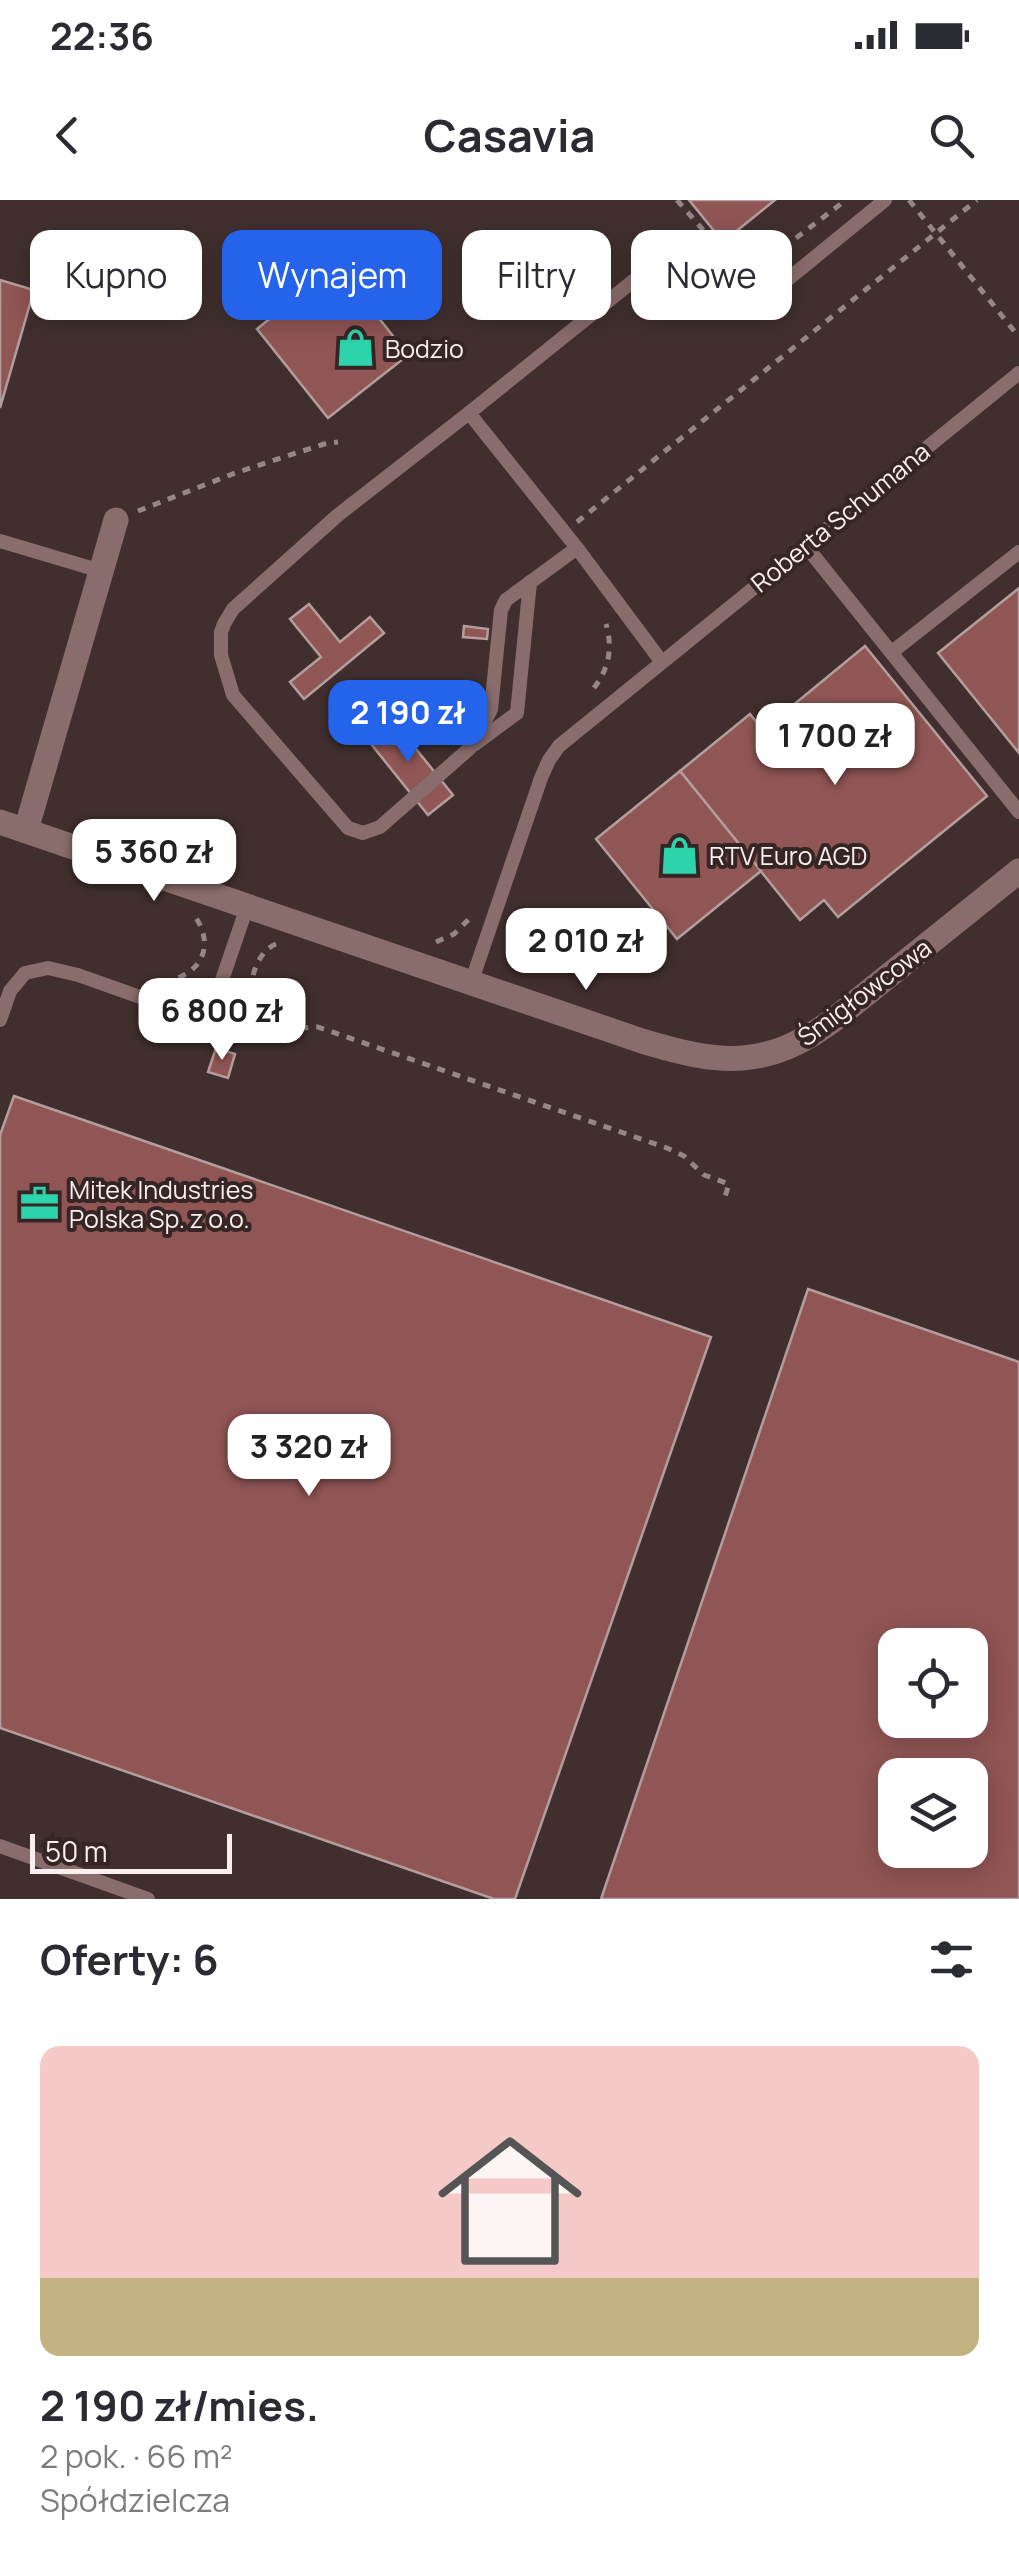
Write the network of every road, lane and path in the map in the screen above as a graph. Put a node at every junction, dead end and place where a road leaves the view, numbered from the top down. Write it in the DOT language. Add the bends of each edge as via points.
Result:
graph roads {
  1 [pos="677,200"];
  2 [pos="846,200"];
  3 [pos="886,200"];
  4 [pos="909,200"];
  5 [pos="978,200"];
  6 [pos="935,234"];
  7 [pos="1019,337"];
  8 [pos="1019,373"];
  9 [pos="468,414"];
  10 [pos="338,442"];
  11 [pos="116,520"];
  12 [pos="574,524"];
  13 [pos="0,541"];
  14 [pos="805,545"];
  15 [pos="576,548"];
  16 [pos="1019,552"];
  17 [pos="100,571"];
  18 [pos="530,582"];
  19 [pos="892,652"];
  20 [pos="661,661"];
  21 [pos="470,748"];
  22 [pos="1014,794"];
  23 [pos="1019,812"];
  24 [pos="0,822"];
  25 [pos="26,830"];
  26 [pos="1019,871"];
  27 [pos="182,907"];
  28 [pos="247,907"];
  29 [pos="280,943"];
  30 [pos="153,982"];
  31 [pos="471,983"];
  32 [pos="0,1020"];
  33 [pos="724,1200"];
  34 [pos="0,1846"];
  35 [pos="148,1899"];
  1 -- 2 [label="path" via="736,266 754,270"];
  3 -- 9 [label="lane" via="776,289 734,292 699,273 652,265"];
  4 -- 6 [label="path"];
  5 -- 6 [label="path"];
  6 -- 7 [label="path"];
  6 -- 12 [label="path"];
  8 -- 14 [label="lane, Roberta Schumana"];
  9 -- 15 [label="lane"];
  9 -- 21 [label="lane" via="338,515 233,609 220,642 233,694 348,828 364,833 380,827"];
  10 -- 11 [label="path"];
  11 -- 17 [label="street"];
  13 -- 17 [label="lane"];
  14 -- 19 [label="lane"];
  14 -- 20 [label="lane, Roberta Schumana"];
  15 -- 18 [label="lane"];
  15 -- 20 [label="lane"];
  16 -- 19 [label="lane"];
  17 -- 25 [label="street"];
  18 -- 21 [label="lane" via="501,610 491,709"];
  18 -- 21 [label="lane" via="517,712"];
  19 -- 22 [label="lane"];
  20 -- 31 [label="lane, Roberta Schumana" via="548,760"];
  22 -- 23 [label="lane"];
  24 -- 25 [label="street, Śmigłowcowa"];
  25 -- 28 [label="street, Śmigłowcowa"];
  26 -- 31 [label="street, Śmigłowcowa" via="810,1037 748,1060 642,1042"];
  27 -- 30 [label="path" via="203,928 205,948 183,977"];
  28 -- 31 [label="street, Śmigłowcowa"];
  28 -- 32 [label="lane" via="208,1021 48,968 25,974 10,991"];
  29 -- 33 [label="path" via="261,957 250,994 255,1012 269,1024 318,1028 667,1148 704,1176 729,1184"];
  34 -- 35 [label="lane"];
}
